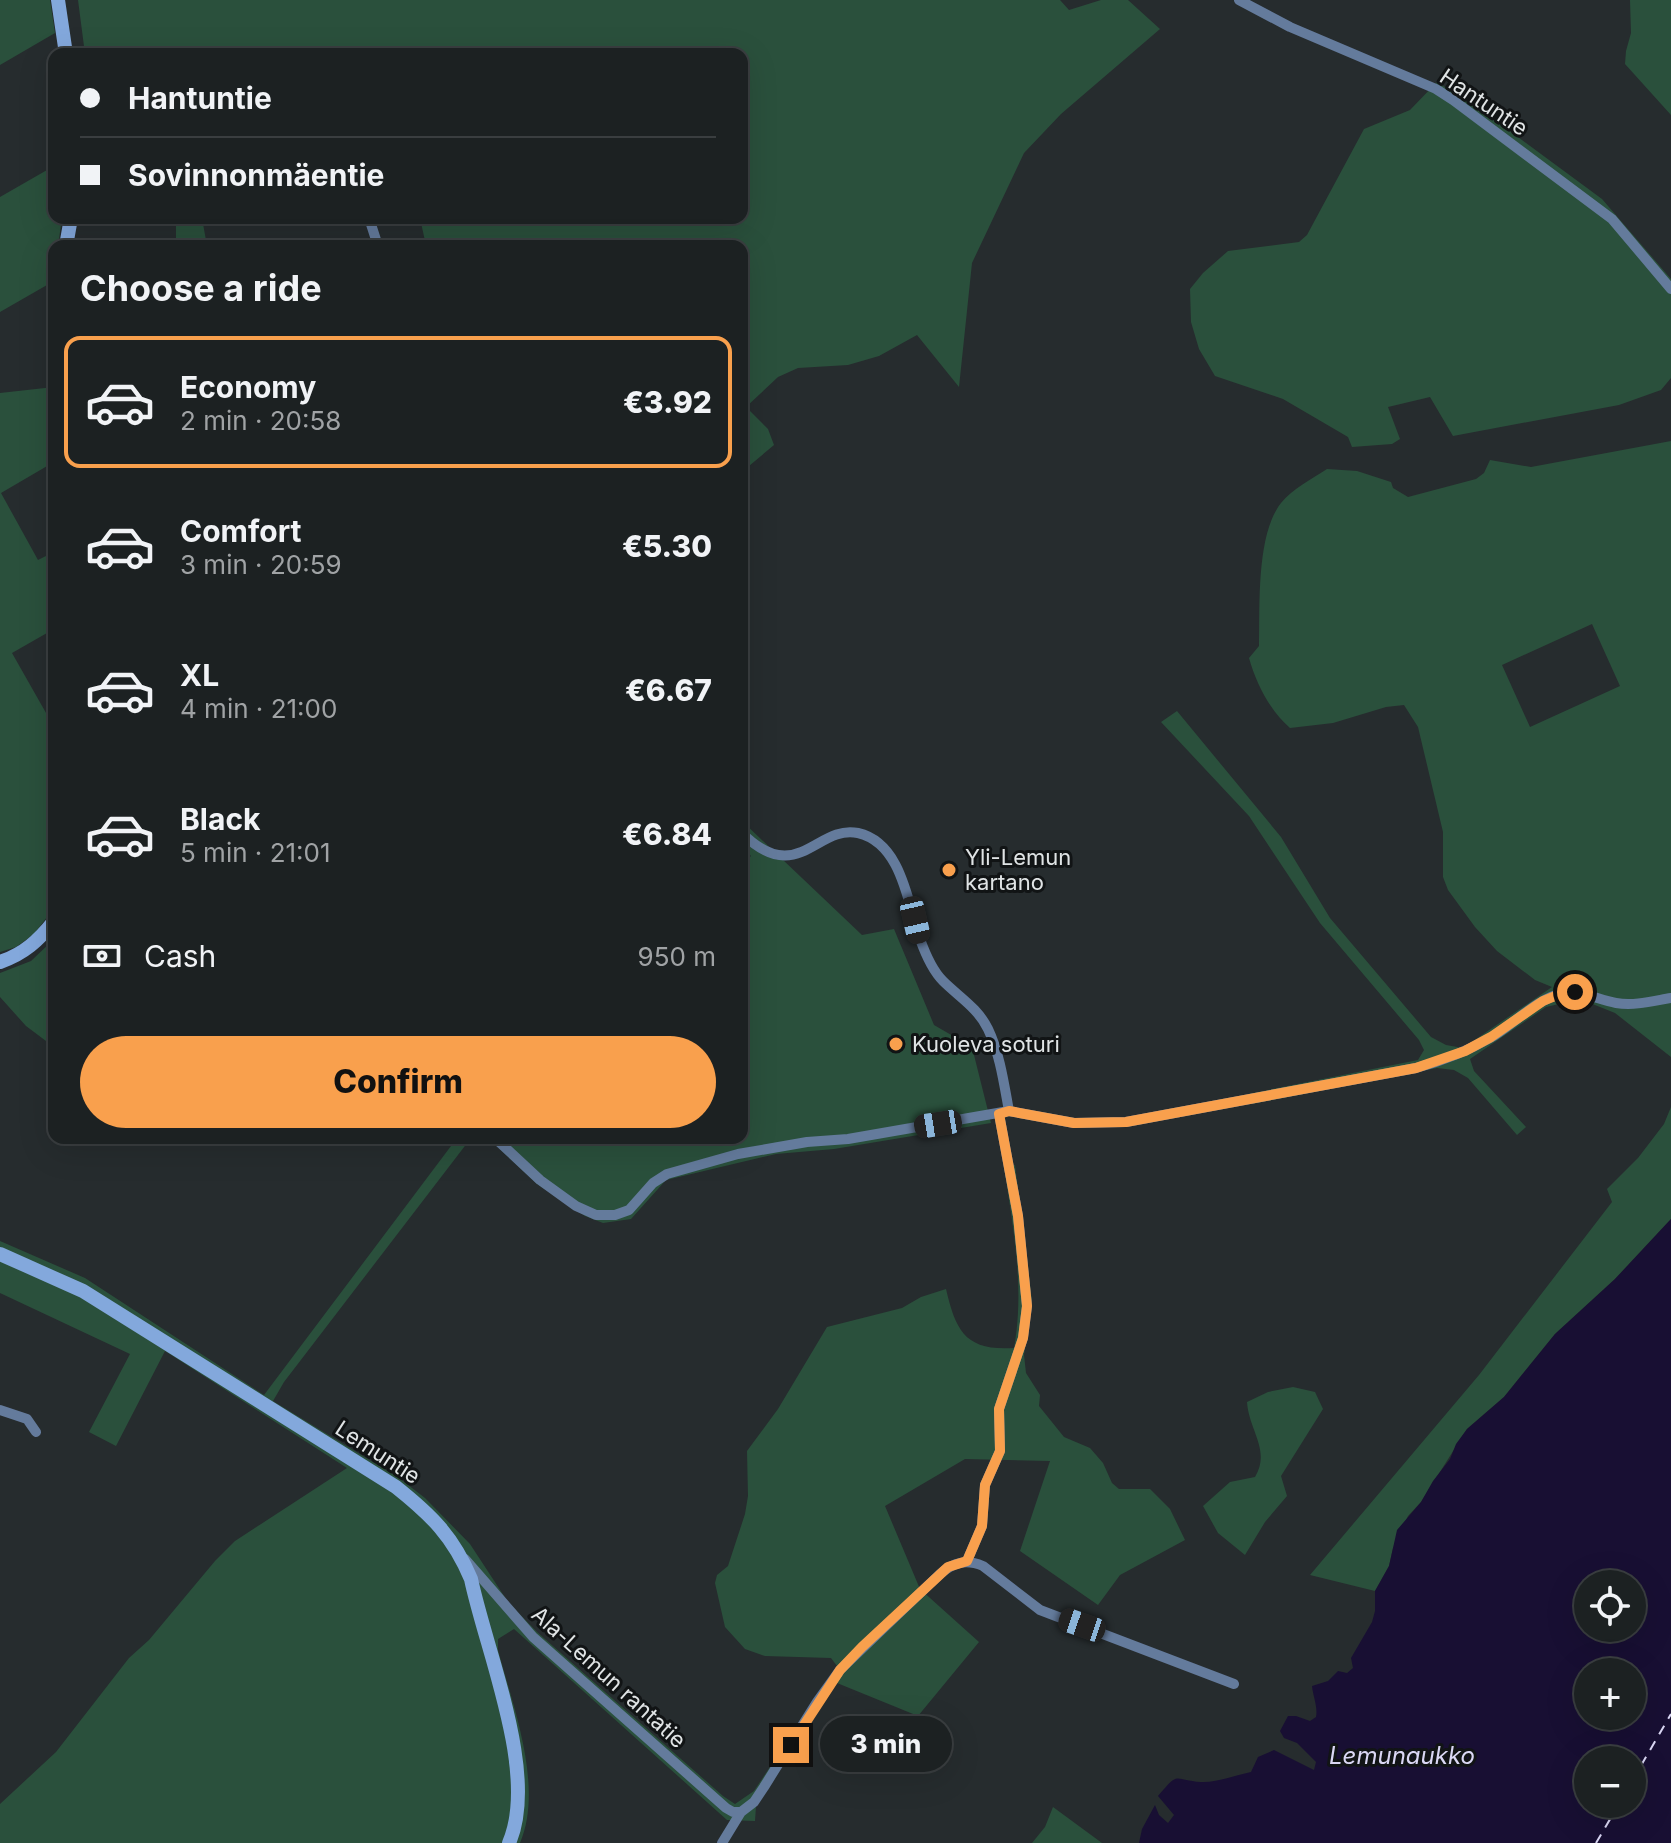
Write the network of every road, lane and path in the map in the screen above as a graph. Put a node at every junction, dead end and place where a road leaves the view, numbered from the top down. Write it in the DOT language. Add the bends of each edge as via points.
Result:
graph roads {
  1 [pos="58,0"];
  2 [pos="1239,0"];
  3 [pos="65,48"];
  4 [pos="1671,289"];
  5 [pos="748,838"];
  6 [pos="48,927"];
  7 [pos="0,962"];
  8 [pos="1671,998"];
  9 [pos="1004,1113"];
  10 [pos="501,1144"];
  11 [pos="0,1254"];
  12 [pos="0,1410"];
  13 [pos="36,1432"];
  14 [pos="462,1556"];
  15 [pos="967,1561"];
  16 [pos="1234,1684"];
  17 [pos="741,1812"];
  18 [pos="509,1843"];
  19 [pos="722,1843"];
  1 -- 3 [label="street"];
  2 -- 4 [label="street, Hantuntie" via="1453,100 1612,219"];
  5 -- 9 [label="street" via="761,848 788,855 855,832 880,846 902,880 932,966 990,1031 1001,1067"];
  6 -- 7 [label="street" via="26,951"];
  8 -- 9 [label="street" via="1633,1004 1575,992 1560,994 1491,1037 1416,1068 1126,1122 1074,1123"];
  9 -- 10 [label="street" via="738,1154 667,1174 629,1210 615,1215 596,1215 576,1206"];
  9 -- 15 [label="street" via="1027,1306 1023,1338 999,1409 1000,1451 985,1485 982,1526"];
  11 -- 14 [label="street, Lemuntie" via="83,1291 396,1487 436,1520"];
  12 -- 13 [label="street" via="27,1419"];
  14 -- 17 [label="street, Ala-Lemun rantatie" via="533,1637 726,1808"];
  14 -- 18 [label="street, Lemuntie" via="518,1763 517,1815"];
  15 -- 16 [label="street" via="983,1566 1040,1610"];
  15 -- 17 [label="street" via="948,1567 851,1659 754,1802"];
  17 -- 19 [label="street"];
}
